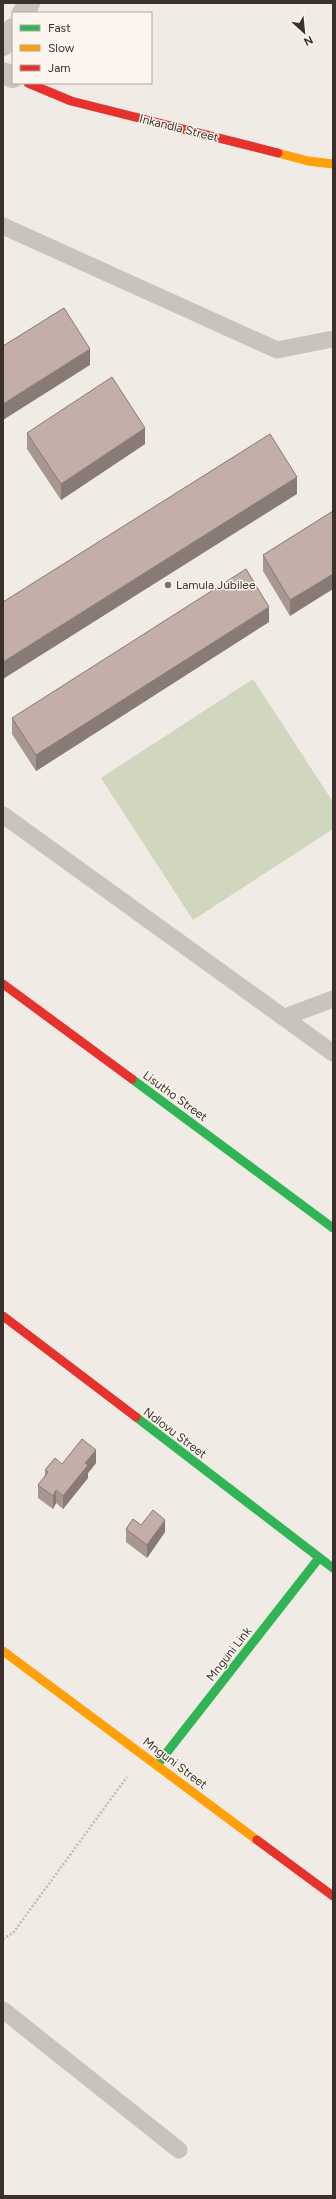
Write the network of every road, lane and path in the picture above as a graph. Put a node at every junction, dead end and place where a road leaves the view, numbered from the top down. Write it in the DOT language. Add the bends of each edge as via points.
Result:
graph roads {
  1 [pos="29,3"];
  2 [pos="24,12"];
  3 [pos="12,31"];
  4 [pos="3,45"];
  5 [pos="31,84"];
  6 [pos="333,164"];
  7 [pos="3,226"];
  8 [pos="333,339"];
  9 [pos="3,815"];
  10 [pos="3,984"];
  11 [pos="333,1000"];
  12 [pos="284,1017"];
  13 [pos="333,1053"];
  14 [pos="333,1228"];
  15 [pos="3,1316"];
  16 [pos="319,1558"];
  17 [pos="333,1568"];
  18 [pos="3,1651"];
  19 [pos="143,1754"];
  20 [pos="157,1765"];
  21 [pos="333,1896"];
  22 [pos="3,1939"];
  23 [pos="3,2010"];
  24 [pos="179,2150"];
  1 -- 2 [label="street"];
  3 -- 4 [label="street"];
  5 -- 6 [label="street, Inkandla Street" via="71,100 308,161"];
  7 -- 8 [label="lane" via="277,350"];
  9 -- 12 [label="lane"];
  10 -- 14 [label="street, Lisutho Street"];
  11 -- 12 [label="lane"];
  12 -- 13 [label="lane"];
  15 -- 16 [label="street, Ndlovu Street"];
  16 -- 17 [label="street, Ndlovu Street"];
  16 -- 20 [label="street, Mnguni Link"];
  18 -- 19 [label="street, Mnguni Street"];
  19 -- 20 [label="street, Mnguni Street"];
  19 -- 22 [label="path" via="13,1933"];
  20 -- 21 [label="street, Mnguni Street"];
  23 -- 24 [label="lane"];
}
